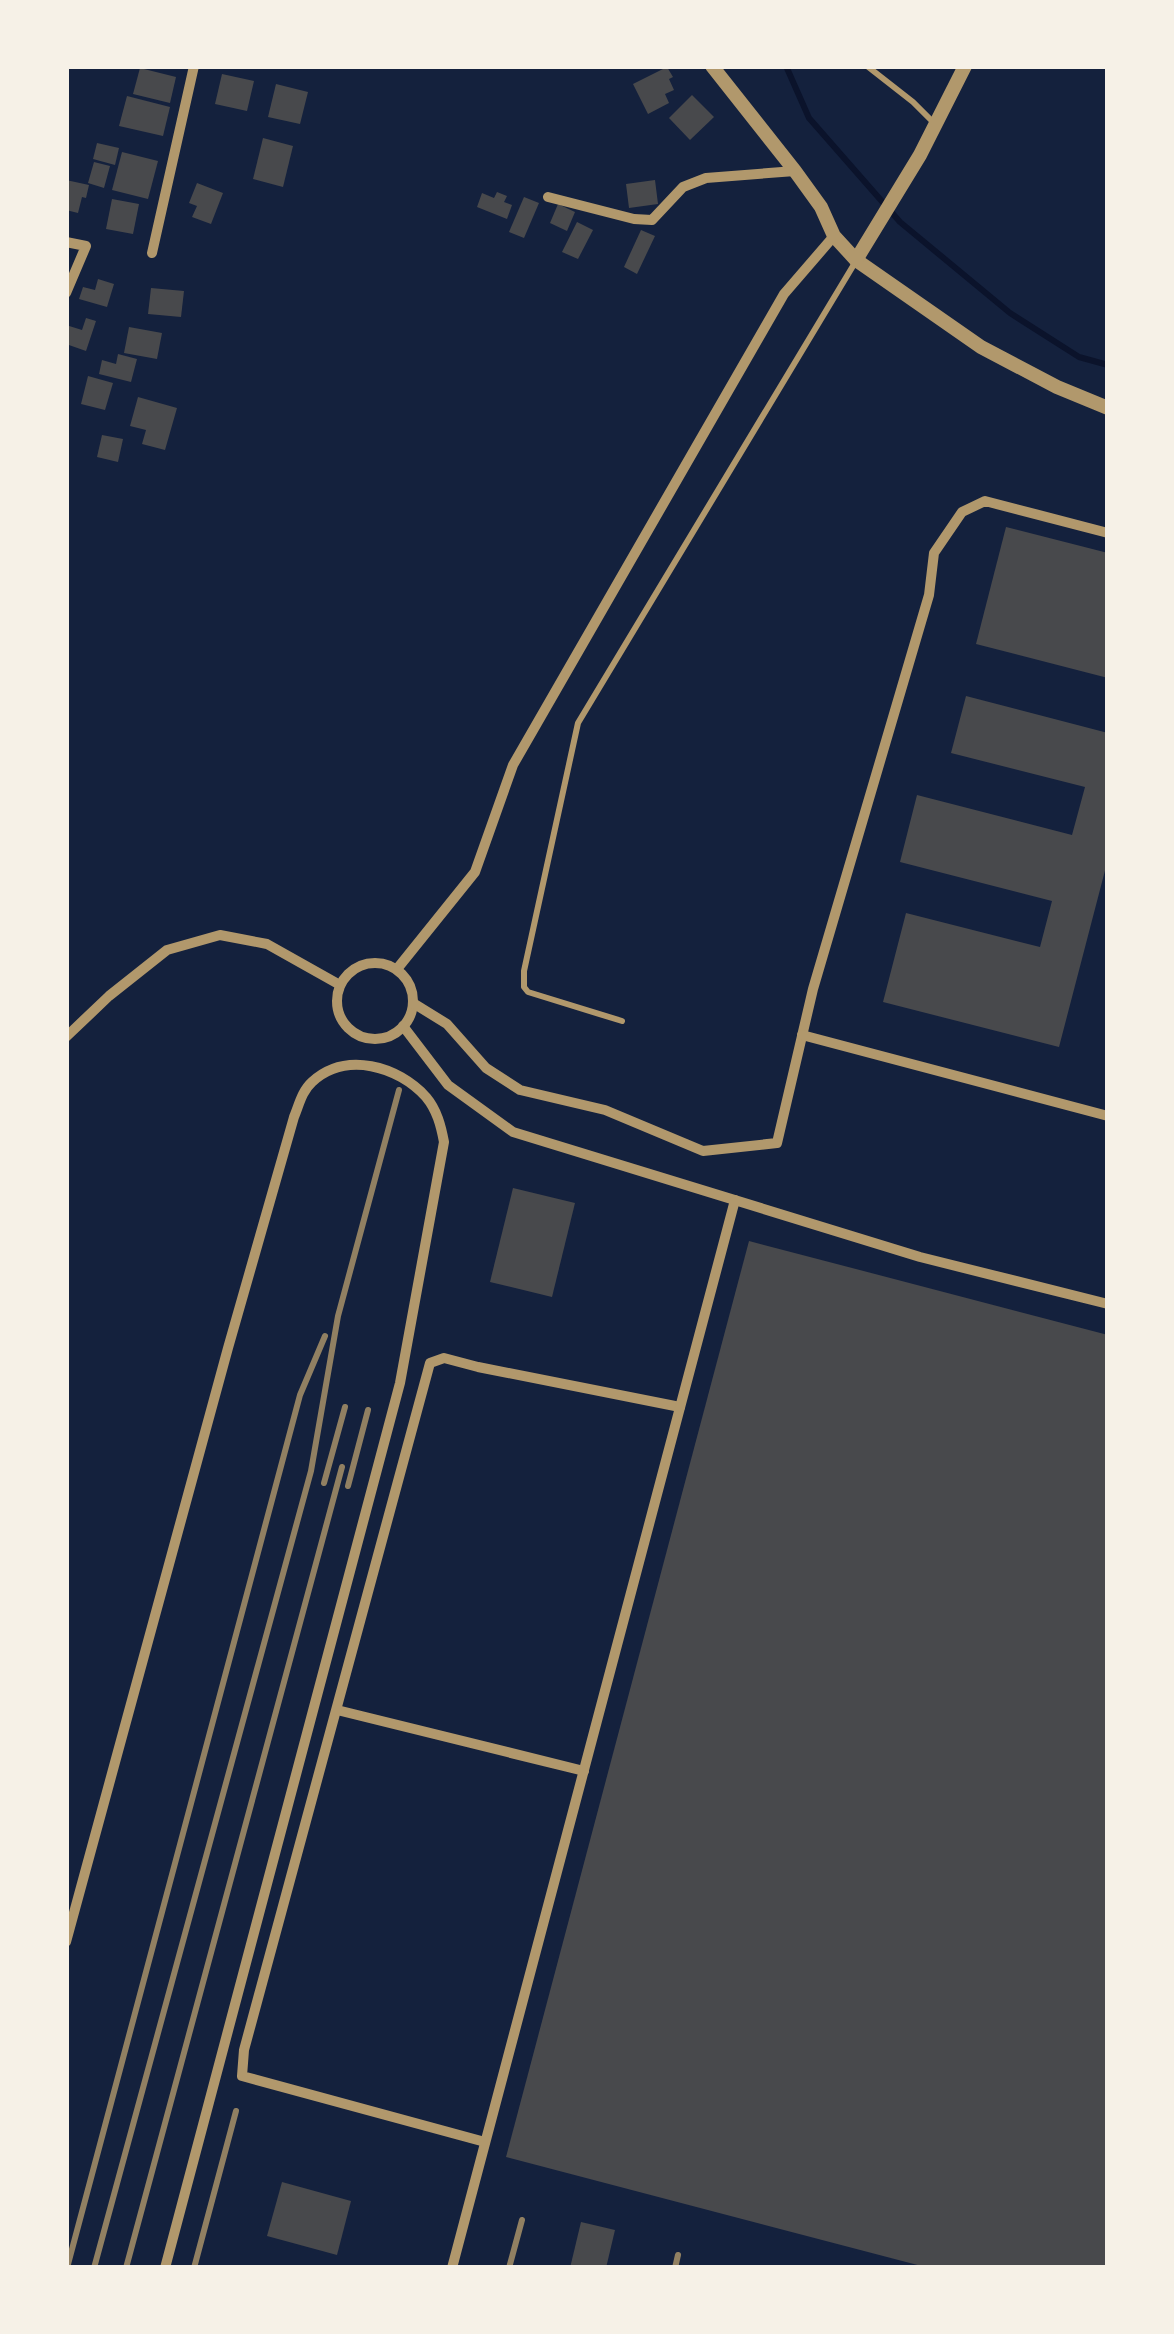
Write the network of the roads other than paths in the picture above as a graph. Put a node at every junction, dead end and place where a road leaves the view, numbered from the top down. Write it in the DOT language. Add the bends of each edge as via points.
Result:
graph roads {
  1 [pos="194,66"];
  2 [pos="712,66"];
  3 [pos="868,66"];
  4 [pos="965,66"];
  5 [pos="935,125"];
  6 [pos="795,171"];
  7 [pos="548,196"];
  8 [pos="834,236"];
  9 [pos="66,242"];
  10 [pos="152,253"];
  11 [pos="856,260"];
  12 [pos="66,292"];
  13 [pos="1108,408"];
  14 [pos="1108,533"];
  15 [pos="397,970"];
  16 [pos="340,985"];
  17 [pos="413,1003"];
  18 [pos="622,1021"];
  19 [pos="404,1026"];
  20 [pos="802,1035"];
  21 [pos="66,1037"];
  22 [pos="1108,1116"];
  23 [pos="735,1201"];
  24 [pos="1108,1304"];
  25 [pos="680,1407"];
  26 [pos="337,1709"];
  27 [pos="584,1771"];
  28 [pos="66,1942"];
  29 [pos="485,2142"];
  30 [pos="165,2268"];
  31 [pos="452,2268"];
  1 -- 10 [label="street"];
  2 -- 6 [label="street"];
  3 -- 5 [label="lane"];
  4 -- 5 [label="street"];
  5 -- 11 [label="street"];
  6 -- 7 [label="street" via="694,182 652,220"];
  6 -- 8 [label="street"];
  8 -- 11 [label="street"];
  8 -- 15 [label="street" via="784,294 513,765 475,872"];
  9 -- 12 [label="street" via="86,246"];
  11 -- 13 [label="street" via="982,347"];
  11 -- 18 [label="lane" via="578,723 524,987"];
  14 -- 20 [label="street" via="985,501 962,512 934,553 929,595"];
  15 -- 16 [label="street" via="358,966"];
  15 -- 17 [label="street"];
  16 -- 19 [label="street" via="338,1009 359,1036 383,1038"];
  16 -- 21 [label="street" via="267,944 220,935 167,950"];
  17 -- 19 [label="street"];
  17 -- 20 [label="street" via="520,1090 605,1110 703,1150 777,1143"];
  19 -- 23 [label="street" via="448,1085 513,1132"];
  20 -- 22 [label="street"];
  23 -- 24 [label="street"];
  23 -- 25 [label="street"];
  25 -- 26 [label="street" via="444,1358 430,1363"];
  25 -- 27 [label="street"];
  26 -- 27 [label="street"];
  26 -- 29 [label="street" via="242,2076"];
  27 -- 29 [label="street"];
  28 -- 30 [label="street" via="294,1117 312,1082 342,1067 376,1066 428,1099 444,1142 400,1383"];
  29 -- 31 [label="street"];
}
